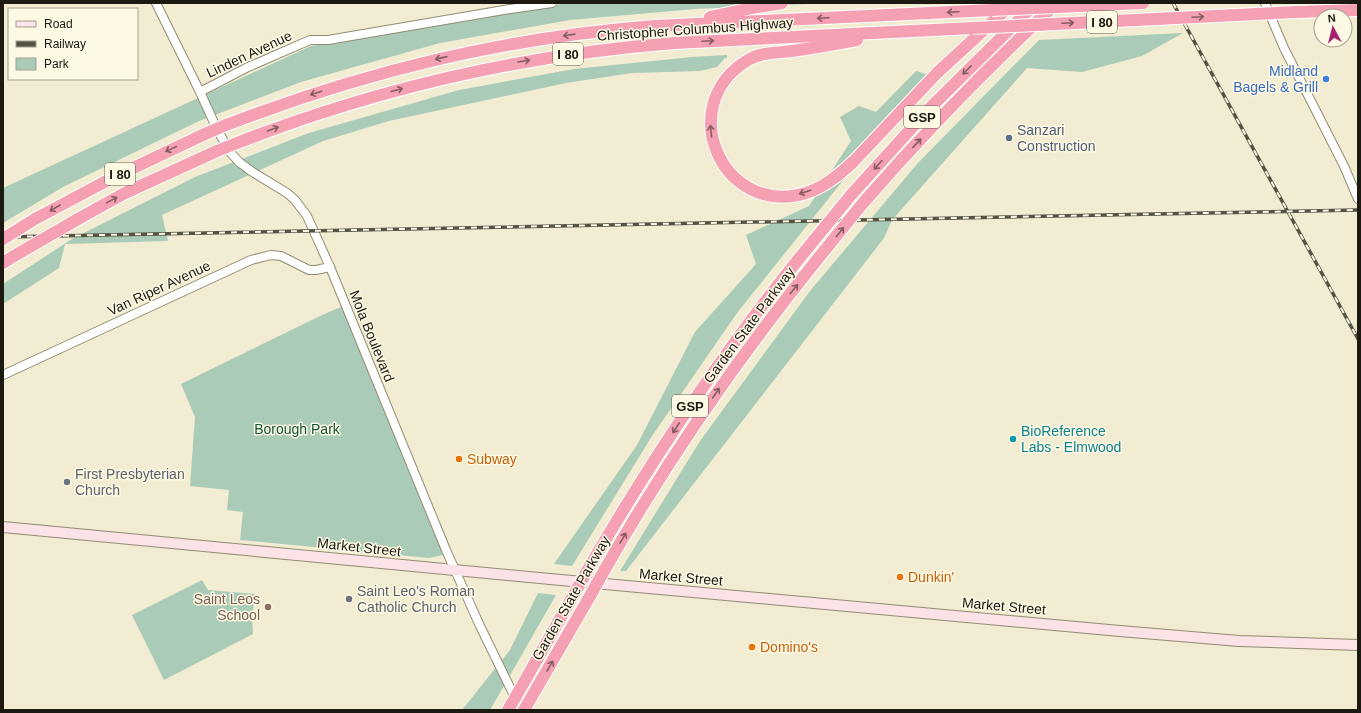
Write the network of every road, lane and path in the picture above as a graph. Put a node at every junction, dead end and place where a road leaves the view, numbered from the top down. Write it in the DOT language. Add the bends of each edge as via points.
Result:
graph roads {
  1 [pos="156,3"];
  2 [pos="552,3"];
  3 [pos="782,3"];
  4 [pos="1013,3"];
  5 [pos="1036,3"];
  6 [pos="1057,3"];
  7 [pos="1143,3"];
  8 [pos="1265,3"];
  9 [pos="1358,10"];
  10 [pos="678,25"];
  11 [pos="912,31"];
  12 [pos="200,92"];
  13 [pos="1358,199"];
  14 [pos="3,239"];
  15 [pos="3,263"];
  16 [pos="330,267"];
  17 [pos="3,375"];
  18 [pos="3,526"];
  19 [pos="454,570"];
  20 [pos="1358,645"];
  21 [pos="527,705"];
  22 [pos="508,710"];
  23 [pos="520,710"];
  1 -- 12 [label="street, Mola Boulevard"];
  2 -- 12 [label="street, Linden Avenue" via="328,40 310,40 246,68"];
  3 -- 10 [label="highway"];
  4 -- 11 [label="highway, one-way" via="937,73 854,161 825,184 791,196 773,196 742,184 729,173 718,157 712,140 712,107 725,80 737,68 764,54"];
  5 -- 22 [label="highway, Garden State Parkway / GSP, one-way, bridge" via="928,110 851,195 740,336 638,486"];
  21 -- 6 [label="highway, Garden State Parkway / GSP, one-way, bridge" via="652,491 719,388 774,314 907,154 971,86"];
  7 -- 10 [label="highway, Christopher Columbus Highway / I 80, one-way, bridge"];
  8 -- 13 [label="street" via="1284,48"];
  11 -- 9 [label="highway, Christopher Columbus Highway / I 80, one-way, bridge"];
  10 -- 14 [label="highway, Christopher Columbus Highway / I 80, one-way, bridge" via="628,28 506,45 449,56 350,82 207,133 118,175"];
  15 -- 11 [label="highway, Christopher Columbus Highway / I 80, one-way, bridge" via="131,190 217,151 304,118 372,96 441,78 603,49"];
  12 -- 16 [label="street, Mola Boulevard" via="216,128 239,162 295,200 308,216"];
  16 -- 17 [label="street, Van Riper Avenue" via="309,270 281,256 271,255 251,260"];
  16 -- 19 [label="street, Mola Boulevard"];
  18 -- 19 [label="main road, Market Street"];
  19 -- 20 [label="main road, Market Street" via="1224,640"];
  19 -- 23 [label="street, Mola Boulevard"];
}
